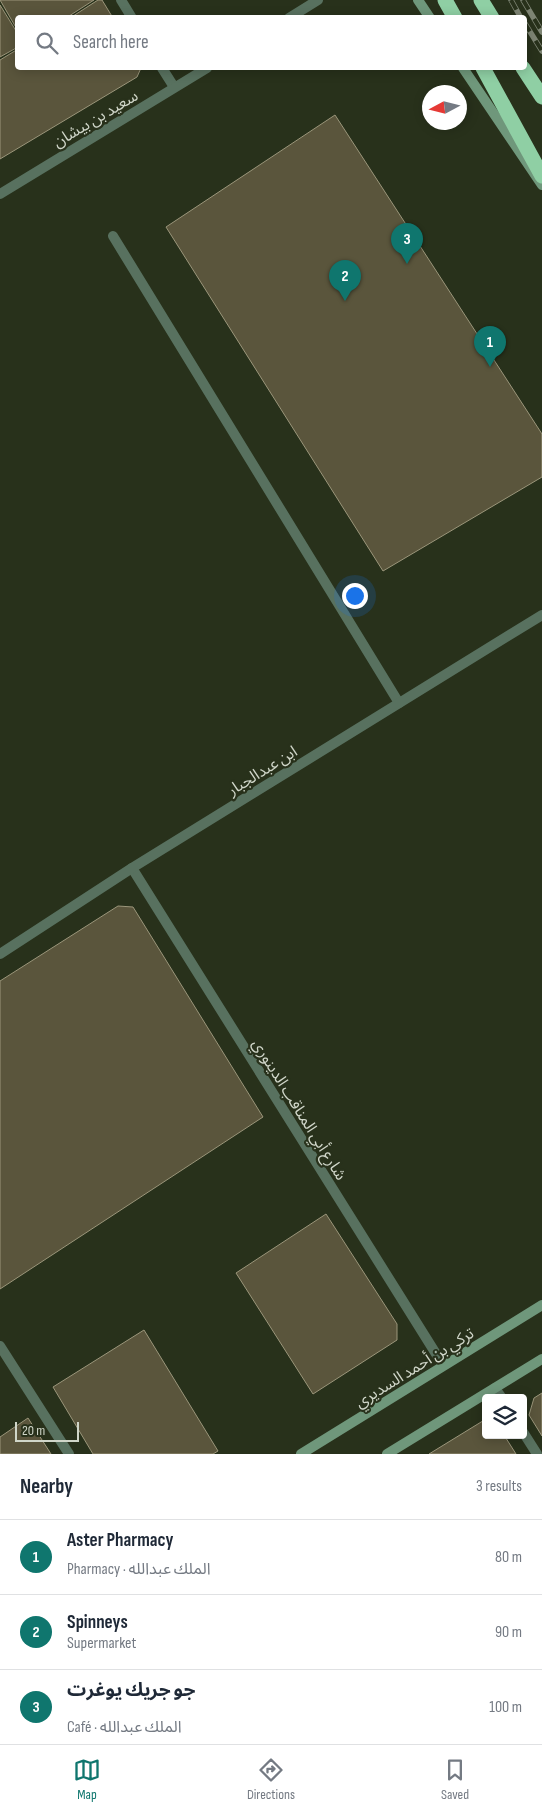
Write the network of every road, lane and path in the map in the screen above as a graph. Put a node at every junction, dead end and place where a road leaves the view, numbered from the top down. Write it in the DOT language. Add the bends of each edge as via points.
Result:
graph roads {
  1 [pos="121,0"];
  2 [pos="318,0"];
  3 [pos="418,0"];
  4 [pos="445,0"];
  5 [pos="481,0"];
  6 [pos="130,15"];
  7 [pos="294,15"];
  8 [pos="428,15"];
  9 [pos="453,15"];
  10 [pos="490,15"];
  11 [pos="163,70"];
  12 [pos="203,70"];
  13 [pos="464,70"];
  14 [pos="484,70"];
  15 [pos="524,70"];
  16 [pos="174,87"];
  17 [pos="542,97"];
  18 [pos="542,176"];
  19 [pos="542,185"];
  20 [pos="0,194"];
  21 [pos="113,236"];
  22 [pos="542,615"];
  23 [pos="399,703"];
  24 [pos="132,868"];
  25 [pos="0,954"];
  26 [pos="542,1305"];
  27 [pos="0,1346"];
  28 [pos="542,1359"];
  29 [pos="443,1365"];
  30 [pos="495,1388"];
  31 [pos="499,1394"];
  32 [pos="527,1438"];
  33 [pos="68,1454"];
  34 [pos="301,1454"];
  35 [pos="387,1454"];
  36 [pos="537,1454"];
  1 -- 6 [label="street"];
  2 -- 7 [label="street"];
  3 -- 8 [label="street"];
  4 -- 9 [label="highway"];
  5 -- 10 [label="highway"];
  11 -- 16 [label="street"];
  12 -- 16 [label="street, سعيد بن بيشان"];
  13 -- 19 [label="street"];
  14 -- 18 [label="highway"];
  15 -- 17 [label="highway"];
  16 -- 20 [label="street, سعيد بن بيشان"];
  21 -- 23 [label="street"];
  22 -- 23 [label="street, ابن عبدالجبار"];
  23 -- 24 [label="street, ابن عبدالجبار"];
  24 -- 25 [label="street, ابن عبدالجبار"];
  24 -- 29 [label="street, شارع أبي المناقب الدينوري"];
  26 -- 29 [label="street, تركي بن أحمد السديري"];
  27 -- 33 [label="street"];
  28 -- 30 [label="street"];
  29 -- 34 [label="street, تركي بن أحمد السديري"];
  30 -- 31 [label="street"];
  30 -- 35 [label="street"];
  32 -- 36 [label="street"];
}
